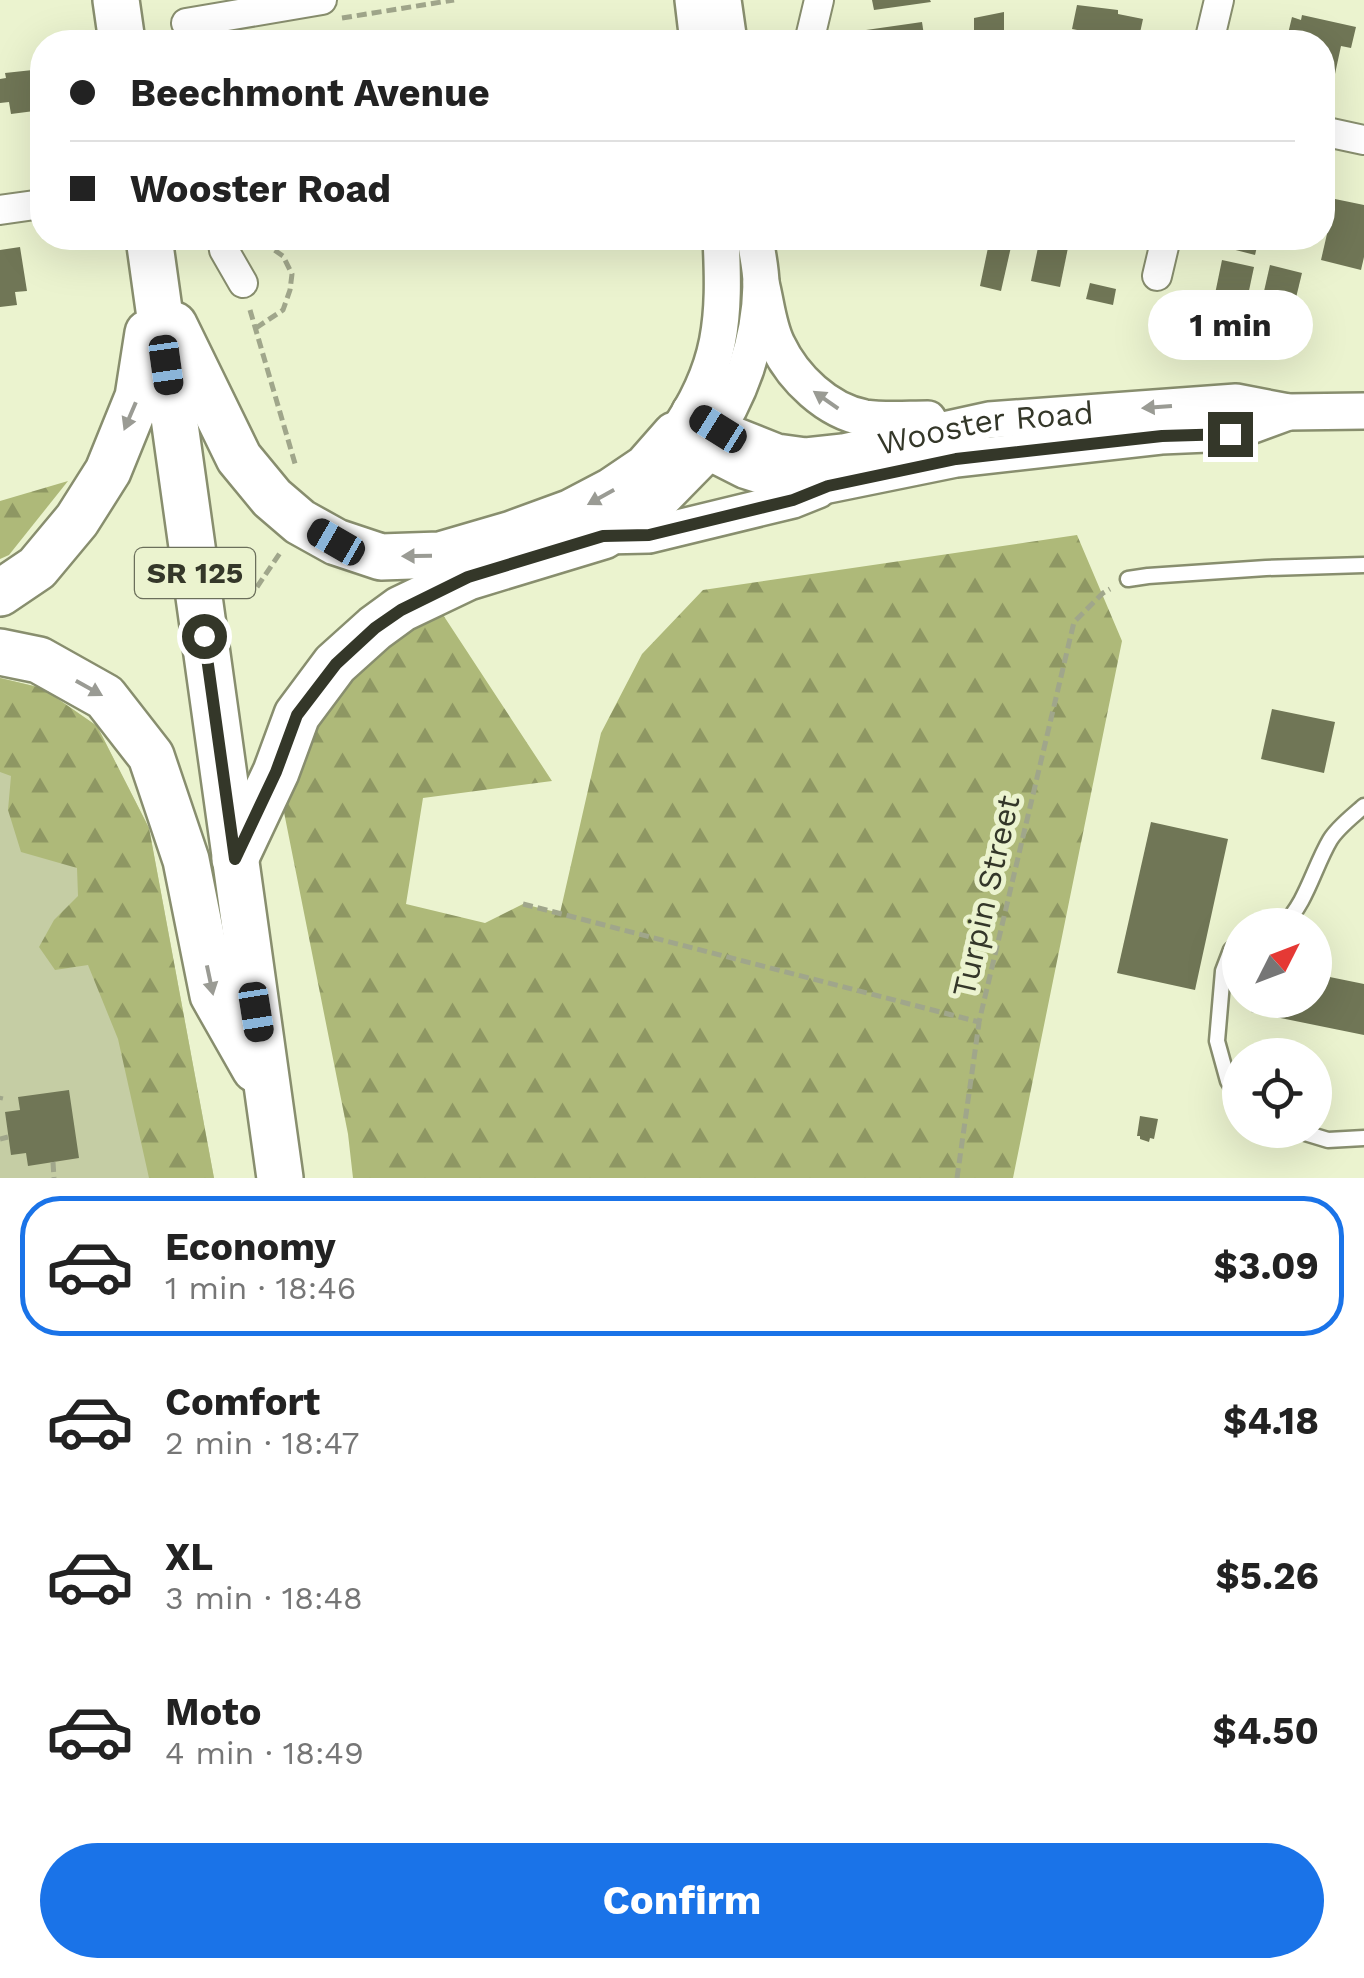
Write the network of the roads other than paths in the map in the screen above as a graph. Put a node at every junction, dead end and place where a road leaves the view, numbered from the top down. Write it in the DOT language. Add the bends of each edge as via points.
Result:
graph roads {
  1 [pos="116,0"];
  2 [pos="322,0"];
  3 [pos="693,0"];
  4 [pos="724,0"];
  5 [pos="819,0"];
  6 [pos="1218,0"];
  7 [pos="186,22"];
  8 [pos="120,30"];
  9 [pos="697,30"];
  10 [pos="728,30"];
  11 [pos="813,30"];
  12 [pos="1211,30"];
  13 [pos="1335,134"];
  14 [pos="1364,140"];
  15 [pos="30,206"];
  16 [pos="0,210"];
  17 [pos="151,250"];
  18 [pos="224,250"];
  19 [pos="722,250"];
  20 [pos="757,250"];
  21 [pos="1163,250"];
  22 [pos="1158,276"];
  23 [pos="243,283"];
  24 [pos="761,283"];
  25 [pos="156,287"];
  26 [pos="1364,411"];
  27 [pos="1288,412"];
  28 [pos="989,420"];
  29 [pos="697,431"];
  30 [pos="828,486"];
  31 [pos="603,536"];
  32 [pos="1364,566"];
  33 [pos="1128,580"];
  34 [pos="0,593"];
  35 [pos="0,652"];
  36 [pos="1364,806"];
  37 [pos="235,859"];
  38 [pos="1296,908"];
  39 [pos="1222,983"];
  40 [pos="1222,1059"];
  41 [pos="270,1095"];
  42 [pos="1364,1138"];
  43 [pos="1332,1140"];
  44 [pos="280,1178"];
  1 -- 8 [label="highway"];
  2 -- 7 [label="street"];
  3 -- 9 [label="street"];
  4 -- 10 [label="street"];
  5 -- 11 [label="street"];
  6 -- 12 [label="street"];
  13 -- 14 [label="street"];
  15 -- 16 [label="street"];
  17 -- 25 [label="highway, SR 125"];
  18 -- 23 [label="street"];
  19 -- 29 [label="street" via="719,345"];
  20 -- 24 [label="street"];
  21 -- 22 [label="street"];
  28 -- 24 [label="street, one-way" via="866,418 820,397 775,341"];
  24 -- 29 [label="street" via="754,347 738,392"];
  29 -- 25 [label="highway, one-way" via="572,512 440,555 382,556 336,542 272,498 239,458"];
  25 -- 34 [label="highway, one-way" via="138,397 108,471 37,568"];
  25 -- 37 [label="highway, SR 125"];
  26 -- 27 [label="street, Wooster Road"];
  27 -- 28 [label="street, Wooster Road, one-way" via="1236,402"];
  27 -- 30 [label="street, Wooster Road" via="1230,434 956,459"];
  28 -- 29 [label="street, Wooster Road" via="806,456"];
  29 -- 30 [label="street, Wooster Road" via="744,470"];
  29 -- 31 [label="highway" via="657,498"];
  30 -- 31 [label="street" via="649,535"];
  31 -- 37 [label="highway" via="468,577 375,628 336,664 297,715"];
  32 -- 33 [label="lane"];
  35 -- 41 [label="highway, one-way" via="39,660 106,696 151,756 186,860 213,996"];
  36 -- 38 [label="lane" via="1332,836"];
  37 -- 41 [label="highway, SR 125"];
  39 -- 40 [label="lane"];
  41 -- 44 [label="highway, SR 125"];
  42 -- 43 [label="lane"];
}
